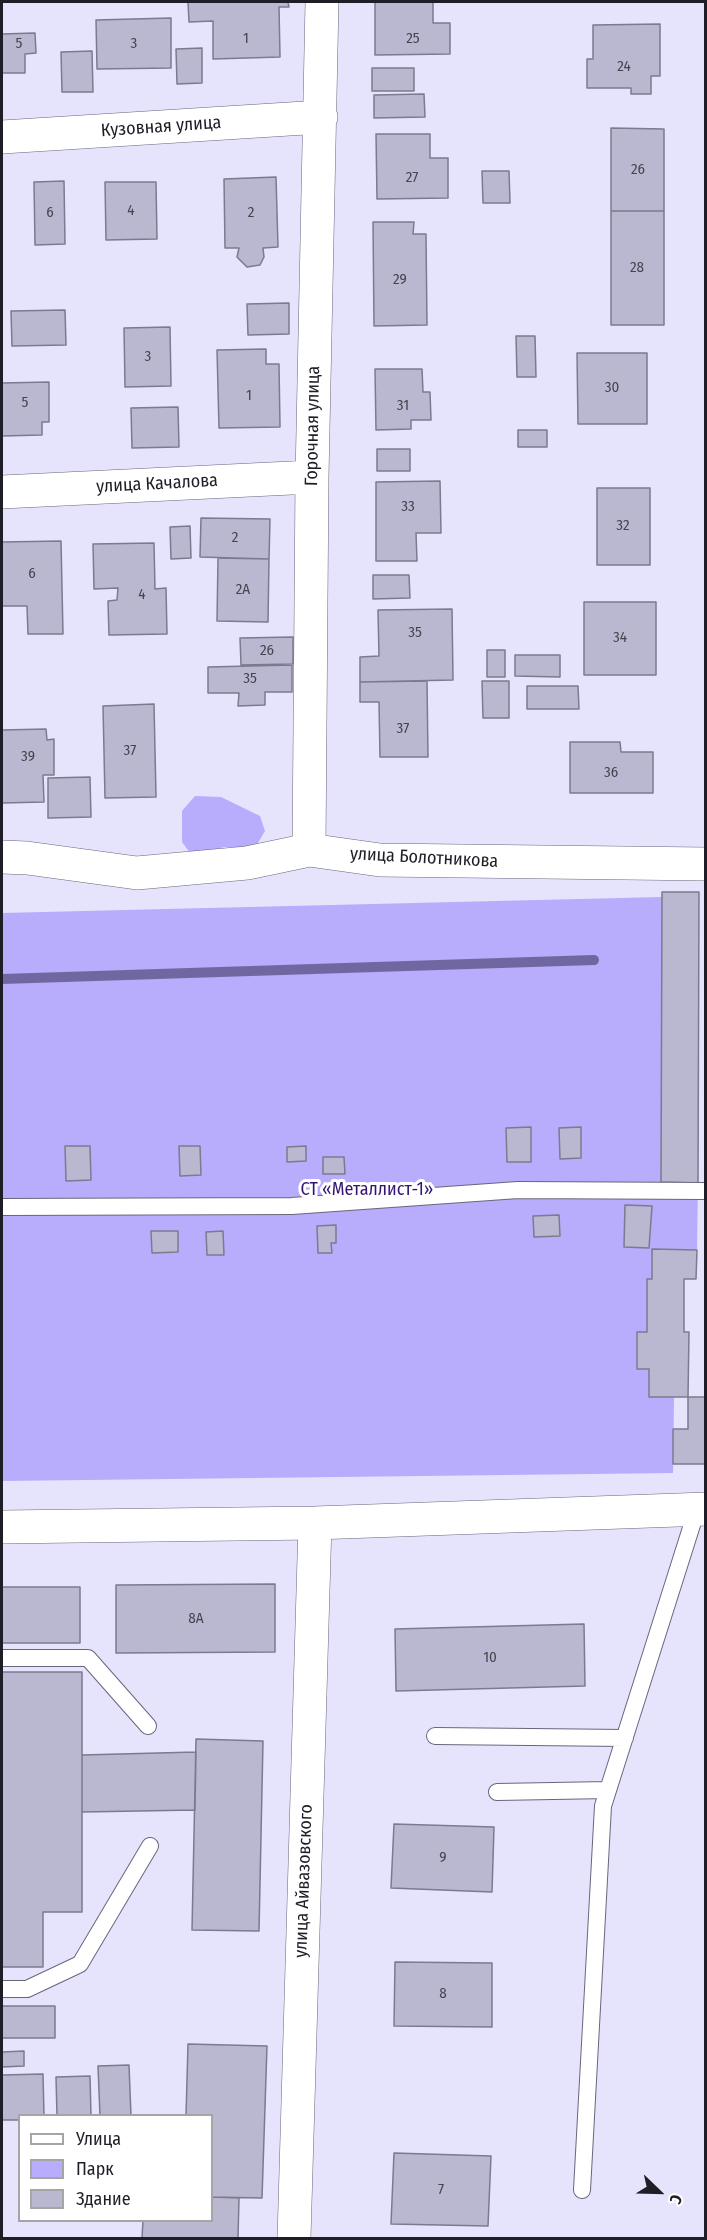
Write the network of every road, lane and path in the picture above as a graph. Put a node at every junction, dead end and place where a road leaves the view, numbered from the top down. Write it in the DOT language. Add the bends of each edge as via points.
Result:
graph roads {
  1 [pos="322,2"];
  2 [pos="321,117"];
  3 [pos="2,138"];
  4 [pos="312,477"];
  5 [pos="2,492"];
  6 [pos="309,850"];
  7 [pos="2,857"];
  8 [pos="705,864"];
  9 [pos="705,1191"];
  10 [pos="2,1207"];
  11 [pos="701,1509"];
  12 [pos="315,1523"];
  13 [pos="2,1527"];
  14 [pos="2,1658"];
  15 [pos="148,1726"];
  16 [pos="435,1736"];
  17 [pos="624,1738"];
  18 [pos="608,1790"];
  19 [pos="497,1791"];
  20 [pos="150,1846"];
  21 [pos="2,1989"];
  22 [pos="582,2190"];
  23 [pos="294,2238"];
  1 -- 2 [label="street, Горочная улица"];
  2 -- 3 [label="street, Кузовная улица"];
  2 -- 4 [label="street, Горочная улица"];
  4 -- 5 [label="street, улица Качалова"];
  4 -- 6 [label="street, Горочная улица"];
  6 -- 7 [label="street, улица Болотникова" via="247,863 137,873"];
  6 -- 8 [label="street, улица Болотникова" via="380,860"];
  9 -- 10 [label="lane" via="518,1190 292,1206"];
  11 -- 12 [label="street"];
  11 -- 17 [label="lane"];
  12 -- 13 [label="street"];
  12 -- 23 [label="street, улица Айвазовского"];
  14 -- 15 [label="lane" via="88,1658"];
  16 -- 17 [label="lane"];
  17 -- 18 [label="lane"];
  18 -- 19 [label="lane"];
  18 -- 22 [label="lane" via="603,1806"];
  20 -- 21 [label="lane" via="80,1964 27,1989"];
}
